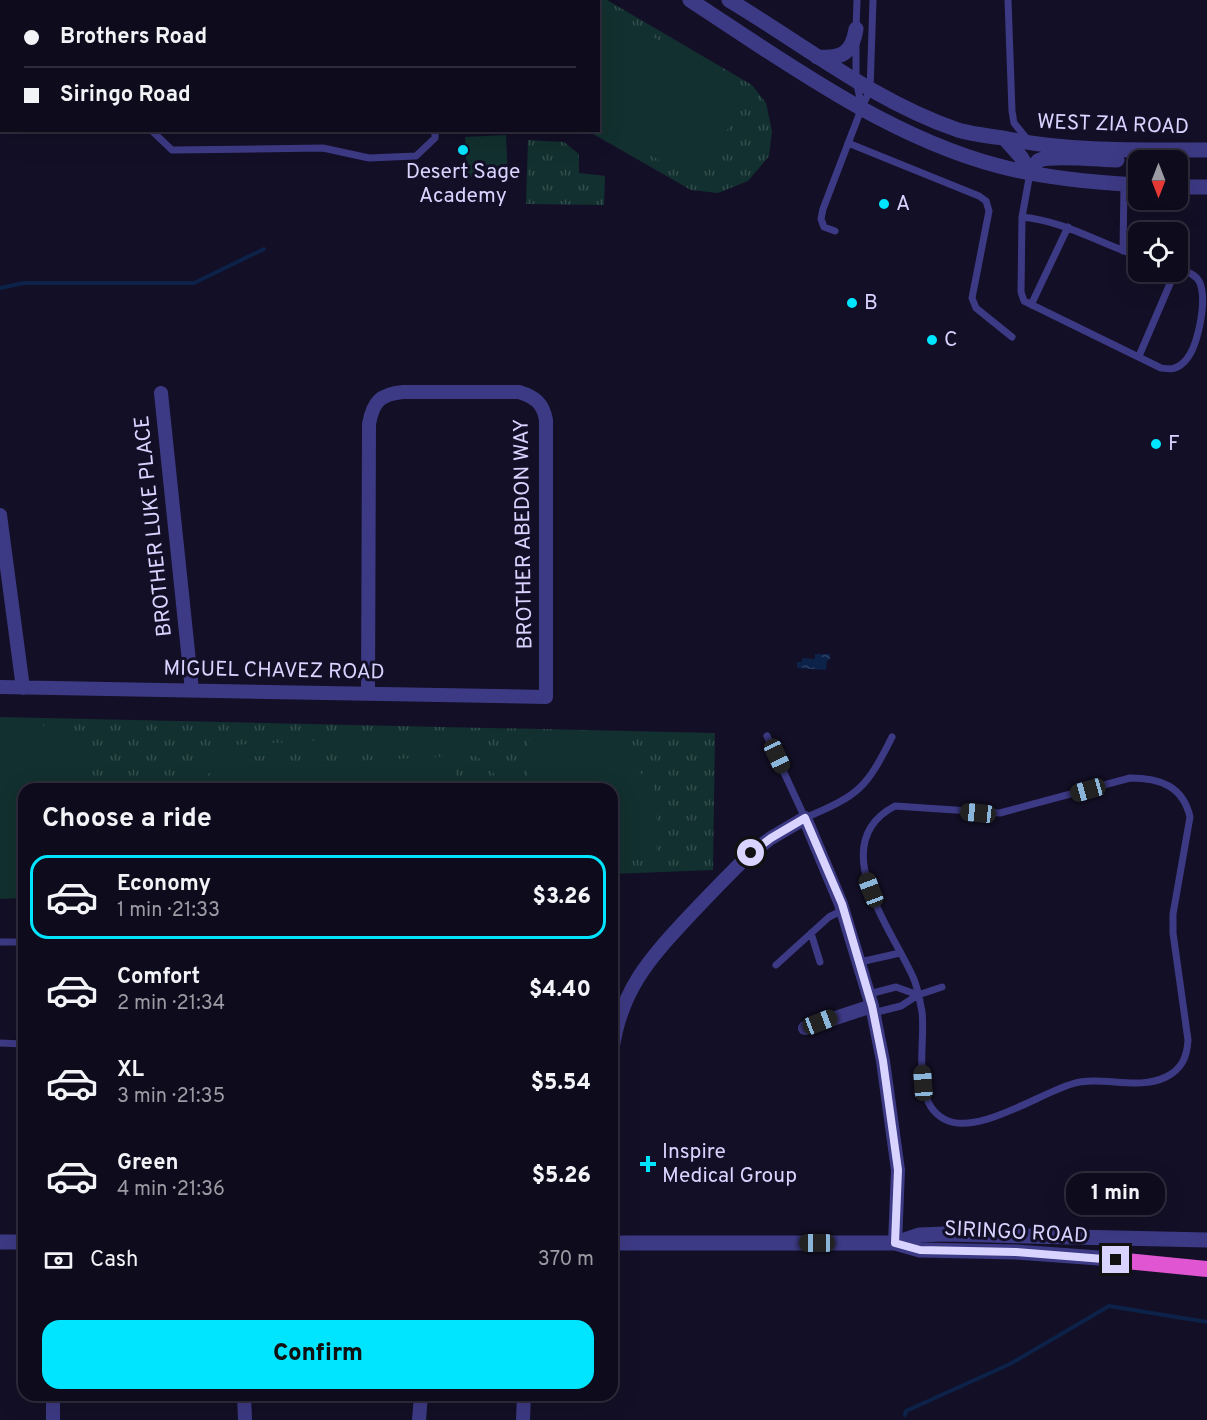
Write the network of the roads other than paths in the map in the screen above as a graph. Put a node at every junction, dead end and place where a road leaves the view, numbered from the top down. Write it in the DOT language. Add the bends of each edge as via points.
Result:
graph roads {
  1 [pos="690,0"];
  2 [pos="729,0"];
  3 [pos="857,0"];
  4 [pos="873,0"];
  5 [pos="1008,0"];
  6 [pos="856,29"];
  7 [pos="817,57"];
  8 [pos="856,81"];
  9 [pos="870,90"];
  10 [pos="862,107"];
  11 [pos="153,132"];
  12 [pos="435,132"];
  13 [pos="1005,139"];
  14 [pos="848,142"];
  15 [pos="1034,144"];
  16 [pos="1207,150"];
  17 [pos="1207,157"];
  18 [pos="1030,173"];
  19 [pos="1128,184"];
  20 [pos="1188,187"];
  21 [pos="1207,187"];
  22 [pos="1128,209"];
  23 [pos="1022,217"];
  24 [pos="1068,227"];
  25 [pos="835,231"];
  26 [pos="1123,251"];
  27 [pos="1128,253"];
  28 [pos="1188,272"];
  29 [pos="1171,282"];
  30 [pos="1031,305"];
  31 [pos="1012,337"];
  32 [pos="1139,356"];
  33 [pos="161,393"];
  34 [pos="0,515"];
  35 [pos="0,687"];
  36 [pos="23,687"];
  37 [pos="192,690"];
  38 [pos="368,693"];
  39 [pos="546,697"];
  40 [pos="767,736"];
  41 [pos="892,737"];
  42 [pos="805,818"];
  43 [pos="843,910"];
  44 [pos="811,933"];
  45 [pos="0,942"];
  46 [pos="18,942"];
  47 [pos="900,953"];
  48 [pos="820,962"];
  49 [pos="860,962"];
  50 [pos="776,965"];
  51 [pos="942,987"];
  52 [pos="918,995"];
  53 [pos="871,1004"];
  54 [pos="618,1023"];
  55 [pos="805,1028"];
  56 [pos="0,1043"];
  57 [pos="18,1044"];
  58 [pos="1207,1240"];
  59 [pos="0,1242"];
  60 [pos="18,1242"];
  61 [pos="618,1243"];
  62 [pos="895,1243"];
  63 [pos="1116,1260"];
  64 [pos="1207,1262"];
  65 [pos="1207,1269"];
  66 [pos="53,1401"];
  67 [pos="244,1401"];
  68 [pos="421,1401"];
  69 [pos="524,1401"];
  70 [pos="53,1420"];
  71 [pos="244,1420"];
  72 [pos="419,1420"];
  73 [pos="523,1420"];
  1 -- 10 [label="street"];
  2 -- 7 [label="street, WEST ZIA ROAD"];
  3 -- 6 [label="lane"];
  4 -- 9 [label="lane"];
  5 -- 15 [label="lane" via="1014,123"];
  6 -- 7 [label="street" via="847,51 830,58"];
  6 -- 8 [label="lane"];
  7 -- 8 [label="street, WEST ZIA ROAD"];
  8 -- 9 [label="street, WEST ZIA ROAD"];
  8 -- 10 [label="lane"];
  9 -- 10 [label="lane"];
  9 -- 13 [label="street, WEST ZIA ROAD" via="961,131"];
  10 -- 14 [label="lane"];
  10 -- 18 [label="street" via="906,132 959,153"];
  11 -- 12 [label="lane" via="172,150 323,147 369,158 416,156 435,138"];
  13 -- 15 [label="street, WEST ZIA ROAD"];
  13 -- 18 [label="street"];
  14 -- 25 [label="lane" via="821,219 824,227"];
  14 -- 31 [label="lane" via="986,201 989,211 972,298 976,308"];
  15 -- 16 [label="street, WEST ZIA ROAD" via="1106,150"];
  17 -- 18 [label="street" via="1051,158 1037,162"];
  18 -- 19 [label="street"];
  18 -- 23 [label="lane"];
  20 -- 21 [label="street"];
  22 -- 26 [label="lane"];
  23 -- 24 [label="lane"];
  23 -- 30 [label="lane" via="1021,292 1024,301"];
  24 -- 26 [label="lane"];
  24 -- 30 [label="lane"];
  26 -- 27 [label="lane"];
  28 -- 32 [label="lane" via="1200,282 1203,297 1202,319 1184,363 1173,369 1161,368"];
  29 -- 32 [label="lane"];
  30 -- 32 [label="lane"];
  33 -- 37 [label="street, BROTHER LUKE PLACE"];
  34 -- 36 [label="street"];
  35 -- 36 [label="street, MIGUEL CHAVEZ ROAD"];
  36 -- 37 [label="street, MIGUEL CHAVEZ ROAD"];
  37 -- 38 [label="street, MIGUEL CHAVEZ ROAD"];
  38 -- 39 [label="street, MIGUEL CHAVEZ ROAD"];
  38 -- 39 [label="street, BROTHER ABEDON WAY" via="371,410 385,395 394,392 519,392 538,401 546,420"];
  40 -- 42 [label="lane"];
  41 -- 42 [label="lane" via="875,771 856,792 843,802"];
  42 -- 43 [label="street"];
  42 -- 54 [label="street" via="751,853 645,966 623,1005"];
  43 -- 44 [label="lane"];
  43 -- 49 [label="street"];
  44 -- 48 [label="lane"];
  44 -- 50 [label="lane"];
  45 -- 46 [label="lane"];
  47 -- 49 [label="lane"];
  47 -- 52 [label="lane" via="914,978"];
  47 -- 52 [label="lane" via="866,876 862,856 872,823 895,806 1000,813 1130,778 1162,783 1179,793 1187,804 1189,832 1173,925 1188,1040 1187,1055 1179,1069 1151,1081 1074,1083 986,1121 970,1124 944,1120 926,1098"];
  49 -- 53 [label="street"];
  51 -- 52 [label="lane"];
  52 -- 53 [label="lane" via="901,1006"];
  52 -- 53 [label="lane" via="896,987"];
  53 -- 55 [label="street"];
  53 -- 62 [label="street" via="898,1170"];
  56 -- 57 [label="lane"];
  58 -- 62 [label="street, SIRINGO ROAD" via="944,1234 919,1235"];
  59 -- 60 [label="street"];
  61 -- 62 [label="street, SIRINGO ROAD"];
  62 -- 63 [label="street, SIRINGO ROAD" via="920,1250"];
  63 -- 64 [label="street, SIRINGO ROAD"];
  63 -- 65 [label="highway"];
  66 -- 70 [label="street"];
  67 -- 71 [label="street"];
  68 -- 72 [label="street"];
  69 -- 73 [label="street"];
}
